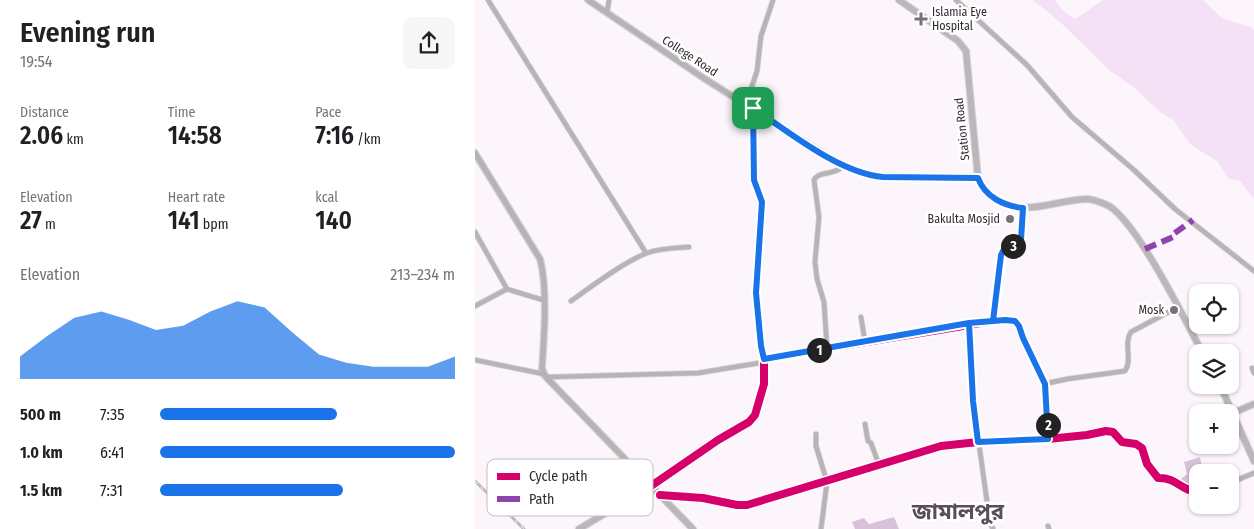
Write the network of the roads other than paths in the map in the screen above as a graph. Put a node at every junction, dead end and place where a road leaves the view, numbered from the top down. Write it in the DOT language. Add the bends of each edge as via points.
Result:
graph roads {
  1 [pos="488,0"];
  2 [pos="588,0"];
  3 [pos="609,0"];
  4 [pos="773,0"];
  5 [pos="899,0"];
  6 [pos="956,0"];
  7 [pos="607,13"];
  8 [pos="746,104"];
  9 [pos="753,108"];
  10 [pos="475,152"];
  11 [pos="843,166"];
  12 [pos="978,178"];
  13 [pos="1023,208"];
  14 [pos="475,232"];
  15 [pos="689,247"];
  16 [pos="646,253"];
  17 [pos="1254,271"];
  18 [pos="507,289"];
  19 [pos="543,300"];
  20 [pos="571,300"];
  21 [pos="475,306"];
  22 [pos="1177,307"];
  23 [pos="861,317"];
  24 [pos="993,321"];
  25 [pos="969,323"];
  26 [pos="865,342"];
  27 [pos="1198,344"];
  28 [pos="827,348"];
  29 [pos="475,360"];
  30 [pos="765,361"];
  31 [pos="545,376"];
  32 [pos="1045,384"];
  33 [pos="1254,404"];
  34 [pos="1239,410"];
  35 [pos="865,424"];
  36 [pos="1239,426"];
  37 [pos="816,434"];
  38 [pos="1048,439"];
  39 [pos="978,442"];
  40 [pos="625,459"];
  41 [pos="1254,460"];
  42 [pos="879,465"];
  43 [pos="1254,473"];
  44 [pos="1239,479"];
  45 [pos="827,482"];
  46 [pos="653,485"];
  47 [pos="653,488"];
  48 [pos="1189,489"];
  49 [pos="660,495"];
  50 [pos="601,516"];
  51 [pos="579,529"];
  52 [pos="693,529"];
  53 [pos="821,529"];
  54 [pos="993,529"];
  1 -- 16 [label="street"];
  2 -- 7 [label="main road, College Road"];
  3 -- 7 [label="street"];
  4 -- 8 [label="street" via="761,36 757,71"];
  5 -- 12 [label="main road, Station Road" via="959,41 965,51"];
  6 -- 17 [label="street" via="1027,65 1072,117 1175,209"];
  7 -- 8 [label="main road, College Road"];
  8 -- 9 [label="main road, College Road"];
  9 -- 11 [label="main road, College Road"];
  9 -- 30 [label="street" via="754,180 762,202 756,293"];
  10 -- 19 [label="main road" via="541,259"];
  11 -- 12 [label="main road, College Road" via="883,177"];
  11 -- 28 [label="street" via="838,172 819,175 814,180 819,217 815,262 824,302"];
  12 -- 13 [label="main road" via="989,195 1009,207"];
  13 -- 22 [label="main road" via="1088,199 1107,205 1141,240"];
  13 -- 24 [label="street" via="1021,240 1004,249 1001,255"];
  14 -- 18 [label="street"];
  15 -- 16 [label="street"];
  16 -- 20 [label="street"];
  18 -- 19 [label="street"];
  18 -- 21 [label="street"];
  19 -- 31 [label="main road" via="541,368"];
  22 -- 27 [label="main road"];
  22 -- 32 [label="street" via="1131,332 1127,337 1128,367 1125,371"];
  23 -- 26 [label="street"];
  24 -- 25 [label="street"];
  24 -- 32 [label="street" via="1015,321"];
  25 -- 26 [label="street"];
  25 -- 39 [label="street"];
  26 -- 28 [label="street"];
  28 -- 30 [label="street"];
  29 -- 31 [label="street"];
  30 -- 31 [label="street" via="698,373"];
  30 -- 46 [label="street" via="761,400 755,416"];
  31 -- 40 [label="main road"];
  32 -- 38 [label="street"];
  33 -- 34 [label="main road"];
  35 -- 42 [label="street" via="868,441"];
  36 -- 41 [label="main road"];
  37 -- 45 [label="street" via="816,446"];
  38 -- 39 [label="street"];
  38 -- 48 [label="street" via="1113,432 1122,442 1142,448 1153,475 1171,479"];
  39 -- 42 [label="street" via="941,446"];
  39 -- 54 [label="street"];
  42 -- 45 [label="street"];
  43 -- 44 [label="street"];
  45 -- 49 [label="street" via="747,505"];
  45 -- 53 [label="street"];
  47 -- 49 [label="main road"];
  49 -- 52 [label="main road"];
  50 -- 51 [label="main road"];
}
